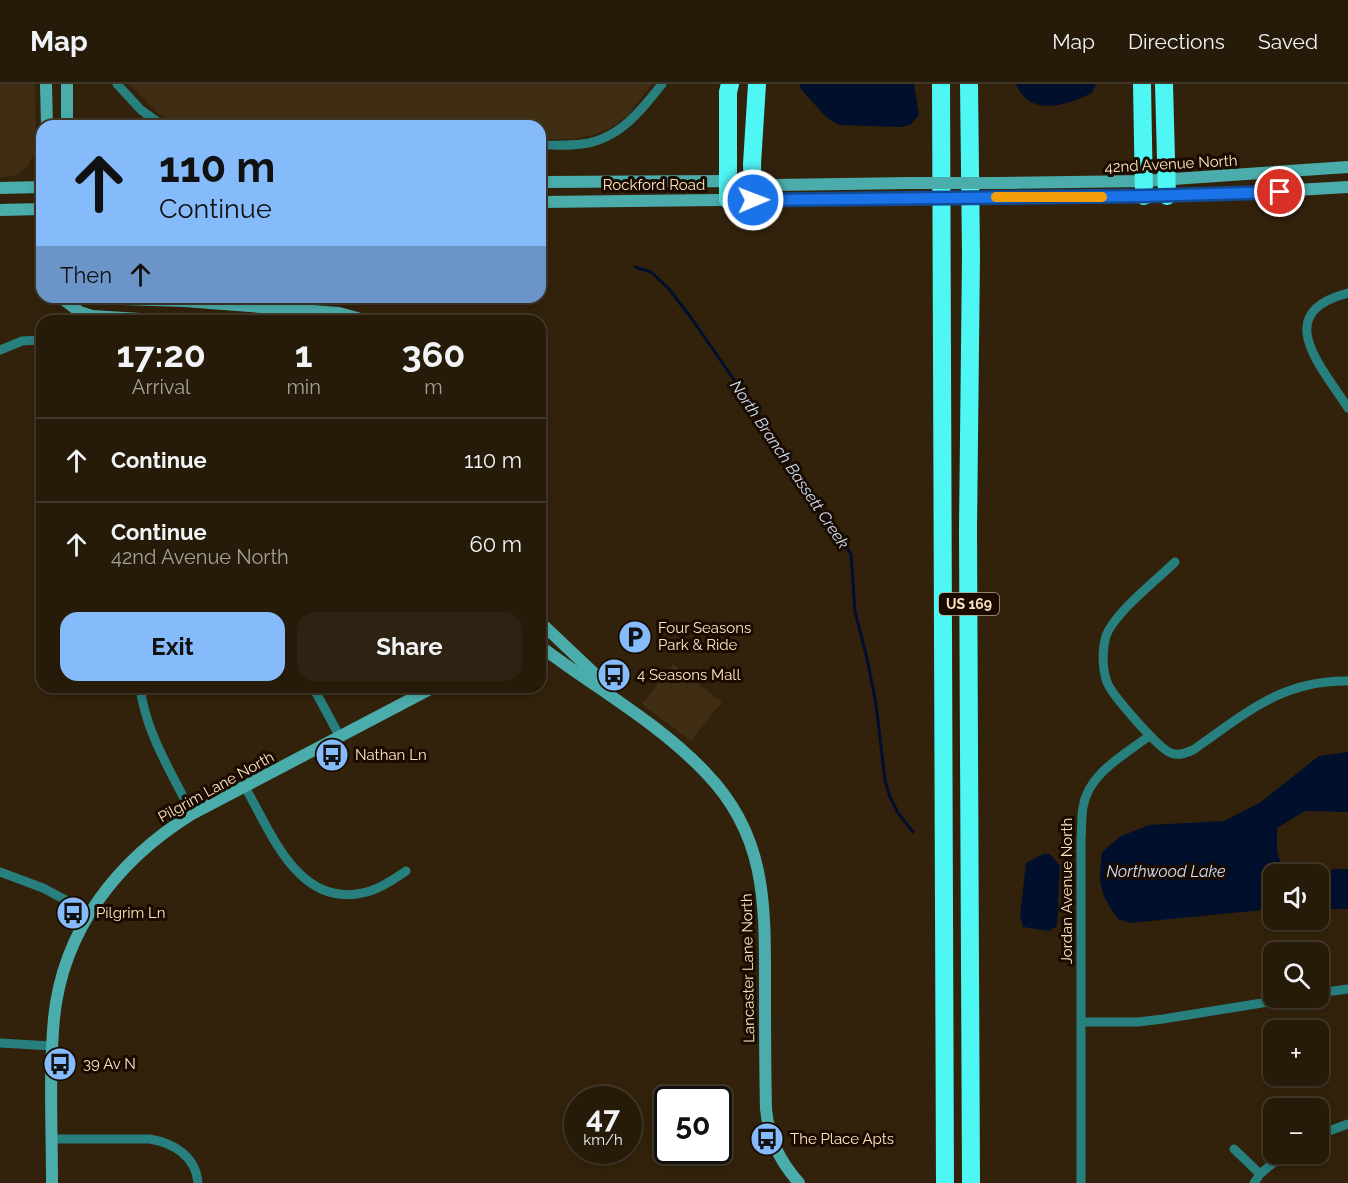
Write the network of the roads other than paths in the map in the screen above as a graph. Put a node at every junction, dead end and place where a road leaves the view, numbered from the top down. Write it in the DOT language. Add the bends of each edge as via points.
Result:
graph roads {
  1 [pos="46,84"];
  2 [pos="67,84"];
  3 [pos="117,84"];
  4 [pos="662,84"];
  5 [pos="730,84"];
  6 [pos="757,84"];
  7 [pos="932,84"];
  8 [pos="941,84"];
  9 [pos="1142,84"];
  10 [pos="1164,84"];
  11 [pos="970,87"];
  12 [pos="47,120"];
  13 [pos="67,120"];
  14 [pos="155,120"];
  15 [pos="940,120"];
  16 [pos="546,145"];
  17 [pos="1348,167"];
  18 [pos="729,181"];
  19 [pos="546,182"];
  20 [pos="910,183"];
  21 [pos="36,187"];
  22 [pos="1348,187"];
  23 [pos="0,188"];
  24 [pos="1167,188"];
  25 [pos="1144,189"];
  26 [pos="752,191"];
  27 [pos="911,198"];
  28 [pos="728,200"];
  29 [pos="546,202"];
  30 [pos="36,209"];
  31 [pos="0,210"];
  32 [pos="1348,293"];
  33 [pos="68,303"];
  34 [pos="220,303"];
  35 [pos="89,315"];
  36 [pos="346,315"];
  37 [pos="36,340"];
  38 [pos="0,350"];
  39 [pos="1348,408"];
  40 [pos="1175,562"];
  41 [pos="546,628"];
  42 [pos="546,651"];
  43 [pos="1348,681"];
  44 [pos="141,693"];
  45 [pos="317,693"];
  46 [pos="423,693"];
  47 [pos="611,694"];
  48 [pos="1149,736"];
  49 [pos="340,737"];
  50 [pos="245,787"];
  51 [pos="192,814"];
  52 [pos="406,871"];
  53 [pos="0,873"];
  54 [pos="90,913"];
  55 [pos="1348,988"];
  56 [pos="1329,991"];
  57 [pos="1263,1003"];
  58 [pos="1081,1022"];
  59 [pos="0,1043"];
  60 [pos="52,1046"];
  61 [pos="1348,1124"];
  62 [pos="1329,1131"];
  63 [pos="52,1139"];
  64 [pos="1234,1149"];
  65 [pos="1272,1164"];
  66 [pos="1260,1174"];
  67 [pos="52,1183"];
  68 [pos="198,1183"];
  69 [pos="799,1183"];
  70 [pos="945,1183"];
  71 [pos="970,1183"];
  72 [pos="1081,1183"];
  73 [pos="1254,1183"];
  1 -- 12 [label="street"];
  2 -- 13 [label="street"];
  3 -- 14 [label="street"];
  4 -- 16 [label="street" via="632,119 614,133 585,144"];
  5 -- 18 [label="highway"];
  6 -- 26 [label="highway"];
  7 -- 15 [label="highway"];
  8 -- 15 [label="highway, US 169"];
  9 -- 25 [label="highway"];
  10 -- 24 [label="highway"];
  11 -- 71 [label="highway, US 169"];
  15 -- 70 [label="highway, US 169"];
  17 -- 24 [label="street, 42nd Avenue North"];
  18 -- 19 [label="street, Rockford Road"];
  18 -- 26 [label="street, Rockford Road"];
  18 -- 28 [label="highway"];
  20 -- 25 [label="street, 42nd Avenue North, bridge"];
  20 -- 26 [label="street, Rockford Road" via="786,185"];
  21 -- 23 [label="street"];
  22 -- 24 [label="street, 42nd Avenue North" via="1262,193"];
  24 -- 25 [label="street, 42nd Avenue North"];
  25 -- 27 [label="street, 42nd Avenue North, bridge"];
  26 -- 27 [label="street, Rockford Road"];
  26 -- 28 [label="street, Rockford Road"];
  28 -- 29 [label="street, Rockford Road"];
  30 -- 31 [label="street"];
  32 -- 39 [label="street" via="1314,309 1306,333 1314,356"];
  33 -- 35 [label="street"];
  34 -- 36 [label="street"];
  37 -- 38 [label="street"];
  40 -- 48 [label="street" via="1115,620 1103,651 1107,683"];
  41 -- 47 [label="street, Lancaster Lane North"];
  42 -- 47 [label="street, Lancaster Lane North" via="590,684"];
  43 -- 48 [label="street" via="1301,685 1279,693 1184,754 1164,750"];
  44 -- 51 [label="street" via="156,744"];
  45 -- 49 [label="street"];
  46 -- 49 [label="street, Pilgrim Lane North"];
  47 -- 69 [label="street, Lancaster Lane North" via="706,773 724,794 750,843 759,868 764,905 768,1130 774,1149"];
  48 -- 58 [label="street, Jordan Avenue North" via="1103,771 1083,806"];
  49 -- 50 [label="street, Pilgrim Lane North"];
  50 -- 51 [label="street, Pilgrim Lane North"];
  50 -- 52 [label="street" via="293,870 313,885 336,894 352,895 384,885"];
  51 -- 54 [label="street, Pilgrim Lane North" via="141,850"];
  53 -- 54 [label="street" via="43,888"];
  54 -- 60 [label="street, Pilgrim Lane North" via="60,985"];
  55 -- 56 [label="street"];
  57 -- 58 [label="street" via="1138,1022"];
  58 -- 72 [label="street, Jordan Avenue North"];
  59 -- 60 [label="street"];
  60 -- 63 [label="street, Pilgrim Lane North"];
  61 -- 62 [label="street"];
  63 -- 67 [label="street, Pilgrim Lane North"];
  63 -- 68 [label="street" via="163,1141 185,1154"];
  64 -- 66 [label="street"];
  65 -- 66 [label="street"];
  66 -- 73 [label="street"];
}
